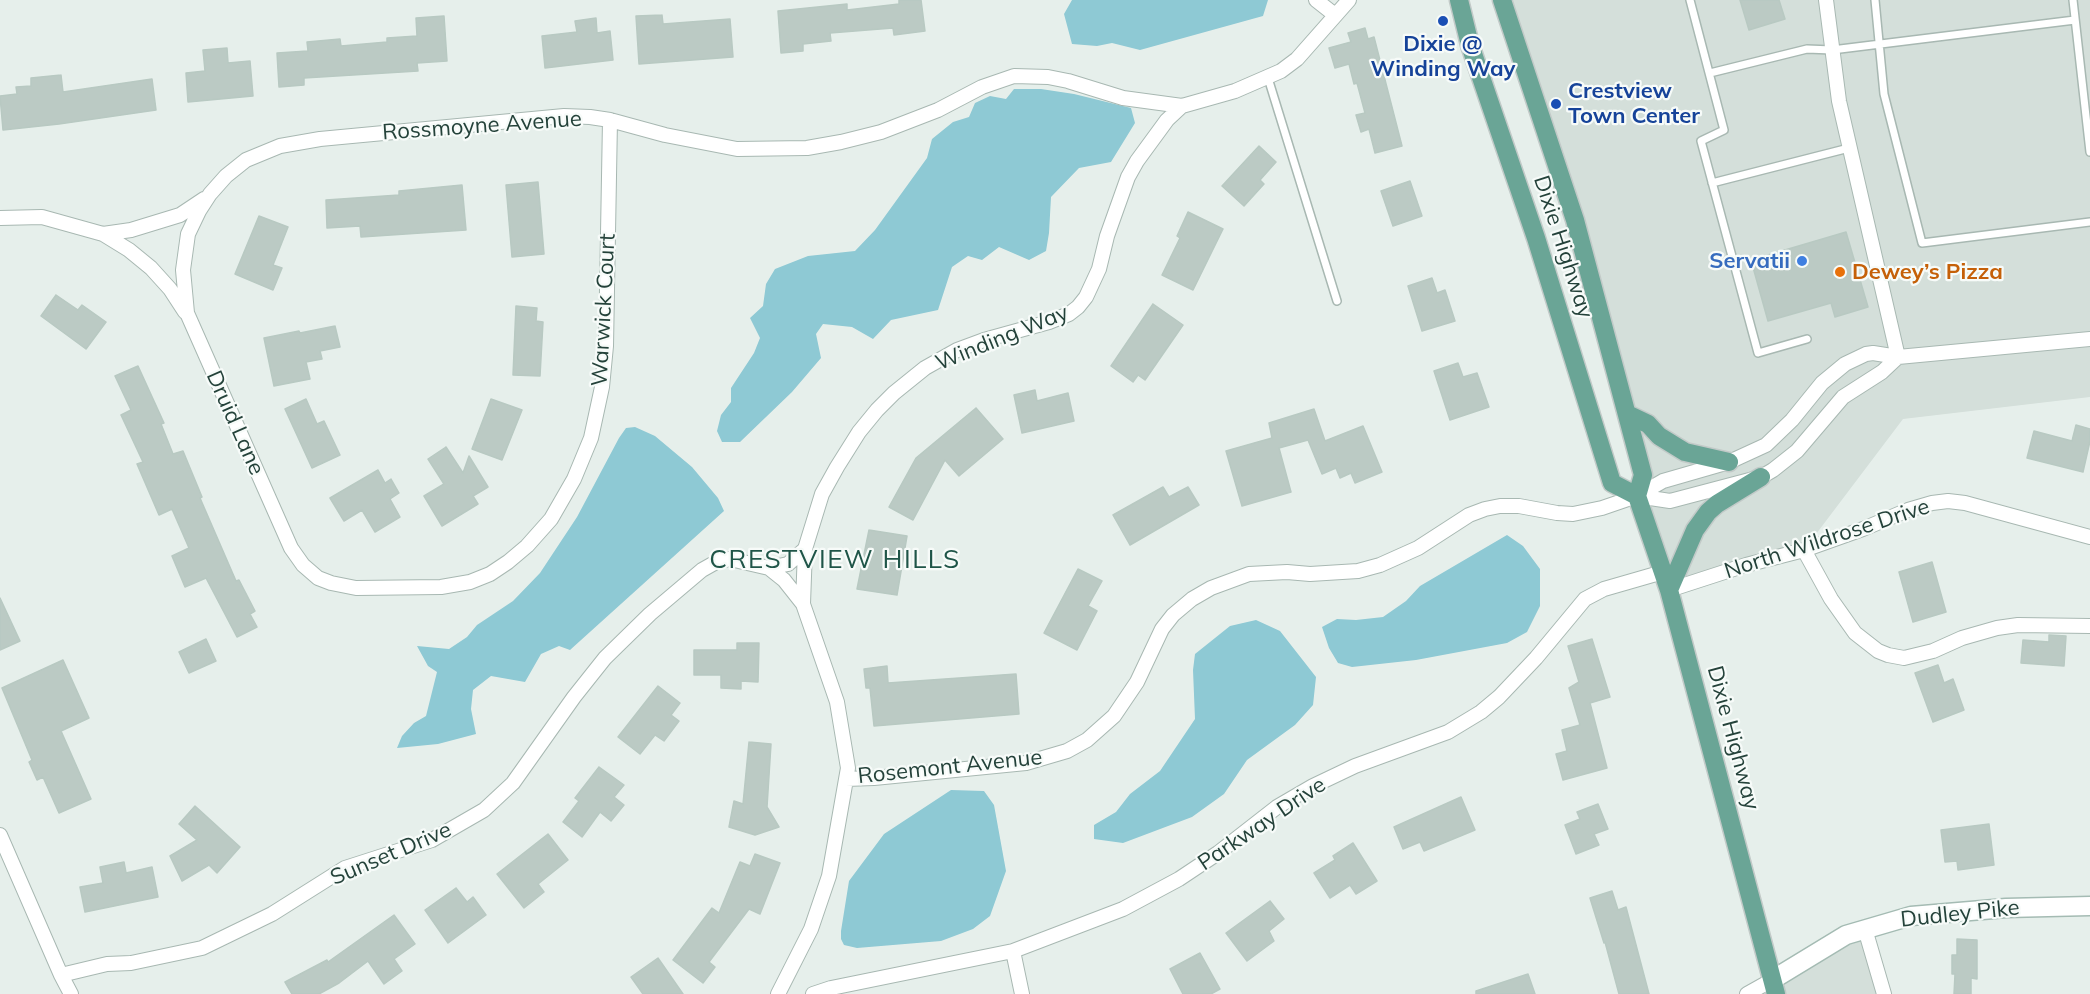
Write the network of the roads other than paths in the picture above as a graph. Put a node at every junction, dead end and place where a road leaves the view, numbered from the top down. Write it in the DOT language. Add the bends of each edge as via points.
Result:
graph roads {
  1 [pos="1316,0"];
  2 [pos="1349,0"];
  3 [pos="1459,0"];
  4 [pos="1515,0"];
  5 [pos="1690,0"];
  6 [pos="1826,0"];
  7 [pos="1875,0"];
  8 [pos="2073,0"];
  9 [pos="1505,9"];
  10 [pos="1335,15"];
  11 [pos="2075,20"];
  12 [pos="1880,44"];
  13 [pos="1832,50"];
  14 [pos="1710,73"];
  15 [pos="1268,78"];
  16 [pos="1182,106"];
  17 [pos="610,120"];
  18 [pos="1849,148"];
  19 [pos="2090,152"];
  20 [pos="1712,183"];
  21 [pos="210,194"];
  22 [pos="0,218"];
  23 [pos="2090,222"];
  24 [pos="103,234"];
  25 [pos="183,256"];
  26 [pos="1337,301"];
  27 [pos="186,314"];
  28 [pos="1807,339"];
  29 [pos="2090,339"];
  30 [pos="1898,357"];
  31 [pos="1627,414"];
  32 [pos="1729,462"];
  33 [pos="1761,477"];
  34 [pos="1637,496"];
  35 [pos="2090,537"];
  36 [pos="805,549"];
  37 [pos="1804,550"];
  38 [pos="769,568"];
  39 [pos="1663,572"];
  40 [pos="318,578"];
  41 [pos="1669,590"];
  42 [pos="803,604"];
  43 [pos="2090,626"];
  44 [pos="846,778"];
  45 [pos="0,835"];
  46 [pos="2090,906"];
  47 [pos="1865,929"];
  48 [pos="1013,951"];
  49 [pos="61,975"];
  50 [pos="1774,987"];
  51 [pos="71,994"];
  52 [pos="778,994"];
  53 [pos="813,994"];
  54 [pos="1022,994"];
  55 [pos="1747,994"];
  56 [pos="1884,994"];
  1 -- 10 [label="street"];
  2 -- 10 [label="street"];
  3 -- 34 [label="main road, Dixie Highway" via="1470,45 1536,238 1612,483"];
  4 -- 9 [label="main road"];
  5 -- 14 [label="lane"];
  6 -- 13 [label="street"];
  7 -- 12 [label="lane"];
  8 -- 11 [label="lane"];
  9 -- 31 [label="main road, Dixie Highway" via="1575,220"];
  10 -- 15 [label="street" via="1297,59"];
  11 -- 12 [label="lane"];
  11 -- 19 [label="lane"];
  12 -- 13 [label="lane"];
  12 -- 23 [label="lane" via="1884,94 1922,243"];
  13 -- 14 [label="lane" via="1807,48"];
  13 -- 18 [label="street"];
  14 -- 20 [label="lane" via="1724,130 1701,141"];
  15 -- 16 [label="street"];
  15 -- 26 [label="lane"];
  16 -- 17 [label="street, Rossmoyne Avenue" via="1123,98 1048,77 1014,76 881,132 807,148 736,149"];
  16 -- 36 [label="street, Winding Way" via="1167,120 1128,177 1099,269 1078,307 1049,322 957,350 925,368 894,393 859,432 837,467 822,494"];
  17 -- 21 [label="street, Rossmoyne Avenue" via="564,117 280,146 246,160"];
  17 -- 40 [label="street, Warwick Court" via="602,387 591,438 551,519 508,562 470,582 441,587 356,588"];
  18 -- 20 [label="lane"];
  18 -- 30 [label="street"];
  20 -- 28 [label="lane" via="1758,353"];
  21 -- 24 [label="street, Rossmoyne Avenue" via="180,215"];
  21 -- 25 [label="street, Rossmoyne Avenue" via="188,234"];
  22 -- 24 [label="street, Rossmoyne Avenue" via="42,218"];
  24 -- 27 [label="street, Rossmoyne Avenue" via="151,268"];
  25 -- 27 [label="street, Druid Lane"];
  27 -- 40 [label="street, Druid Lane" via="291,548"];
  29 -- 30 [label="street, Rosemont Avenue"];
  30 -- 32 [label="street, Rosemont Avenue" via="1873,352 1845,364 1821,383 1777,436"];
  30 -- 33 [label="street" via="1843,397 1786,462"];
  31 -- 32 [label="main road" via="1648,424 1685,452"];
  31 -- 34 [label="main road, Dixie Highway" via="1643,475"];
  32 -- 34 [label="street, Rosemont Avenue" via="1664,482"];
  33 -- 34 [label="street" via="1670,501"];
  33 -- 41 [label="main road" via="1708,512 1695,530"];
  34 -- 39 [label="main road, Dixie Highway"];
  34 -- 44 [label="street, Rosemont Avenue" via="1573,514 1519,506 1485,509 1468,515 1400,557 1358,571 1267,572 1231,579 1173,615 1114,716 1087,740 1067,751 1026,763"];
  35 -- 37 [label="street, North Wildrose Drive" via="1948,501 1908,510"];
  36 -- 38 [label="street" via="788,564"];
  36 -- 42 [label="street, Winding Way"];
  37 -- 41 [label="street, North Wildrose Drive"];
  37 -- 43 [label="street" via="1844,619 1864,642 1888,655 1904,658 1933,651 1979,632 2007,626"];
  38 -- 42 [label="street"];
  38 -- 49 [label="street, Sunset Drive" via="730,559 702,570 605,658 513,783 484,810 432,840 345,868 272,914 202,948"];
  39 -- 41 [label="main road, Dixie Highway"];
  39 -- 48 [label="street, Parkway Drive" via="1604,589 1585,599 1499,697 1448,732 1313,786 1179,879 1123,909"];
  41 -- 50 [label="main road, Dixie Highway"];
  42 -- 44 [label="street, Winding Way" via="837,702 848,768"];
  44 -- 52 [label="street, Winding Way" via="829,876 811,929"];
  45 -- 49 [label="street"];
  46 -- 47 [label="street, Dudley Pike" via="1940,912"];
  47 -- 50 [label="street, Dudley Pike" via="1846,934"];
  47 -- 56 [label="street"];
  48 -- 53 [label="street, Parkway Drive"];
  48 -- 54 [label="street"];
  49 -- 51 [label="street"];
  50 -- 55 [label="street"];
}
